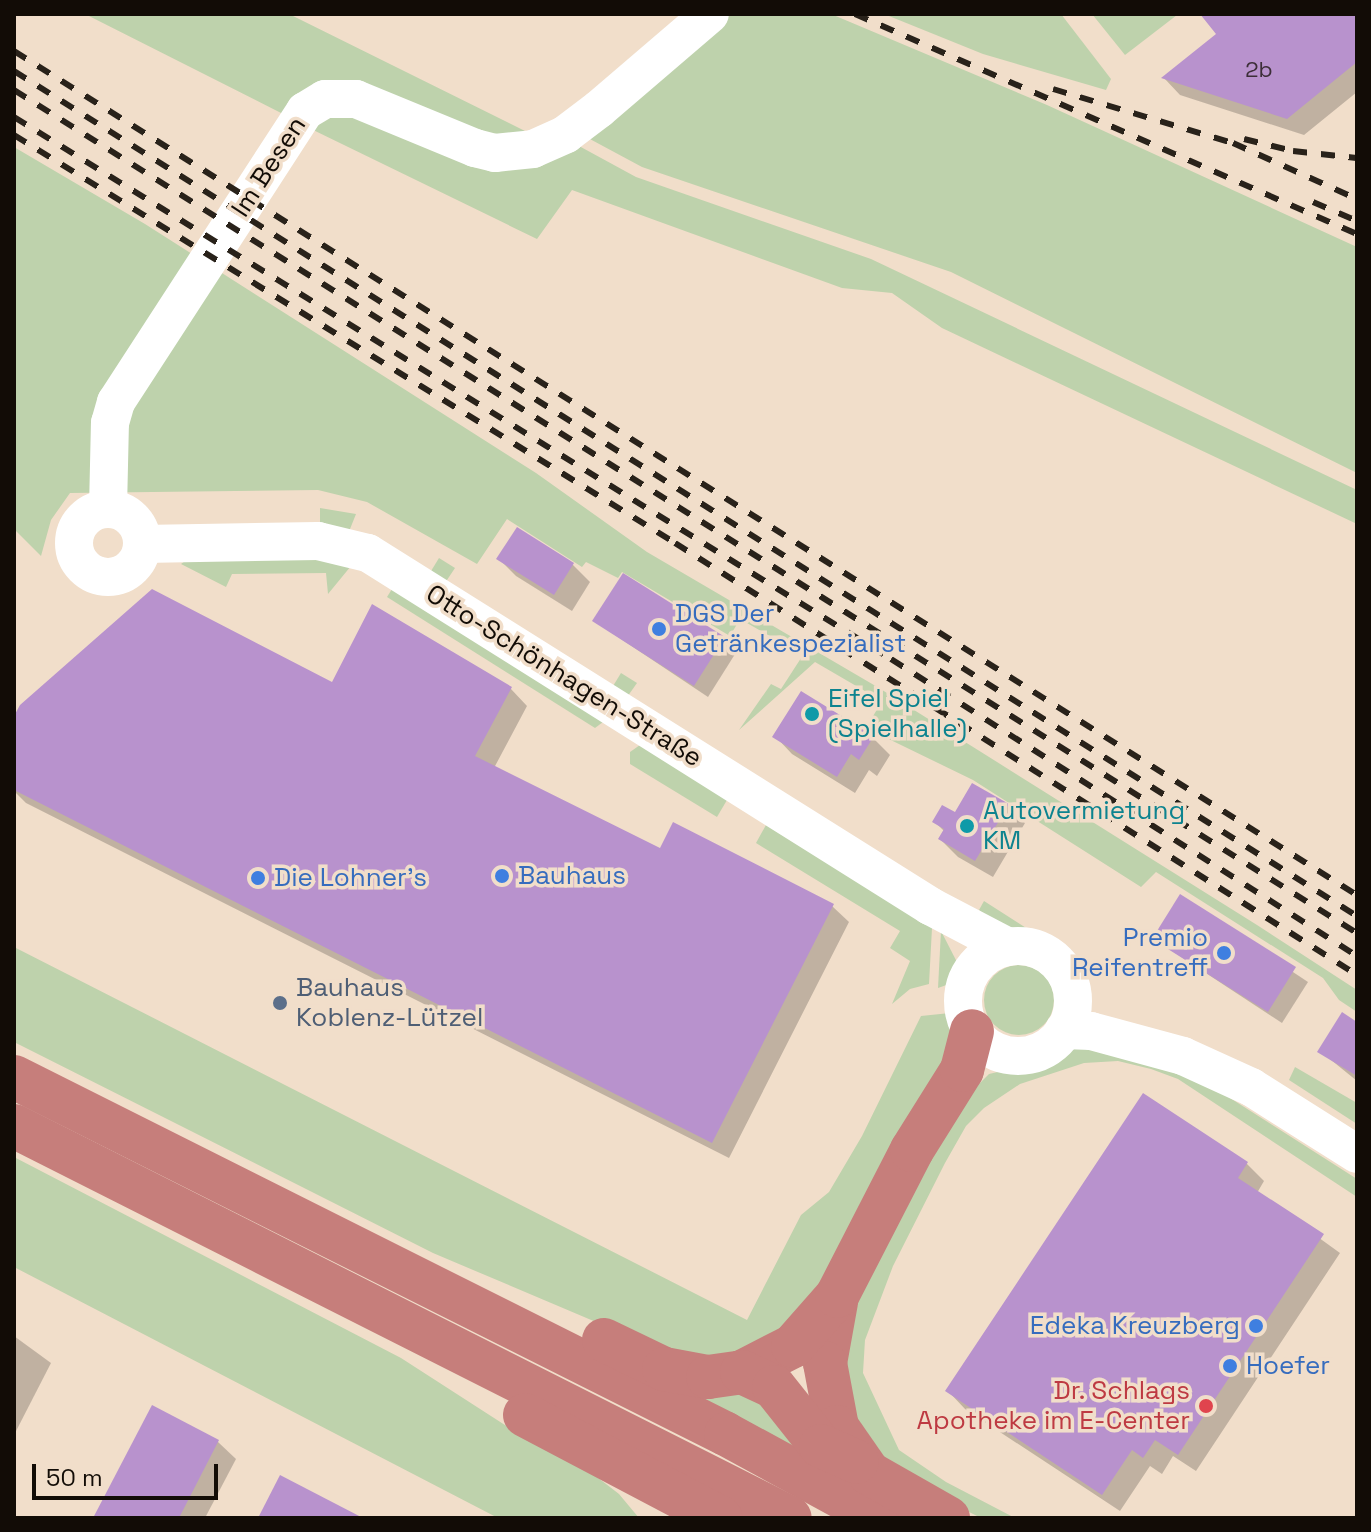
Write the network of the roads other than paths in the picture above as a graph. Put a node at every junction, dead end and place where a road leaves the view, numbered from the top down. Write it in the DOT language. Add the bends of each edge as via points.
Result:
graph roads {
  1 [pos="710,14"];
  2 [pos="108,509"];
  3 [pos="142,544"];
  4 [pos="953,920"];
  5 [pos="1008,947"];
  6 [pos="971,972"];
  7 [pos="1072,989"];
  8 [pos="1064,1030"];
  9 [pos="987,1042"];
  10 [pos="14,1077"];
  11 [pos="1251,1087"];
  12 [pos="14,1126"];
  13 [pos="1357,1154"];
  14 [pos="209,1225"];
  15 [pos="347,1246"];
  16 [pos="837,1296"];
  17 [pos="742,1372"];
  18 [pos="590,1451"];
  19 [pos="860,1463"];
  20 [pos="655,1518"];
  21 [pos="720,1518"];
  22 [pos="790,1518"];
  23 [pos="880,1518"];
  24 [pos="948,1518"];
  1 -- 2 [label="street, Im Besen" via="588,118 533,149 495,153 475,148 356,99 325,99 305,111 119,395 110,423"];
  2 -- 3 [label="street" via="132,520"];
  2 -- 3 [label="street" via="91,514 75,534 75,552 84,567 97,575 115,576 137,561"];
  3 -- 4 [label="street, Otto-Schönhagen-Straße" via="318,541 368,553"];
  4 -- 5 [label="street, Otto-Schönhagen-Straße"];
  4 -- 6 [label="street" via="966,942"];
  5 -- 6 [label="street" via="984,958"];
  5 -- 7 [label="street" via="1049,955 1064,969"];
  6 -- 9 [label="street" via="964,998"];
  7 -- 8 [label="street" via="1073,1010"];
  7 -- 11 [label="street" via="1090,1004 1185,1035 1231,1065"];
  8 -- 9 [label="street" via="1037,1052"];
  8 -- 11 [label="street" via="1158,1047"];
  9 -- 16 [label="highway" via="912,1150"];
  10 -- 15 [label="highway"];
  11 -- 13 [label="street"];
  12 -- 14 [label="highway"];
  14 -- 18 [label="highway" via="257,1267"];
  14 -- 22 [label="highway"];
  15 -- 17 [label="highway" via="485,1282 664,1369 708,1377"];
  15 -- 23 [label="highway" via="726,1434"];
  16 -- 17 [label="highway" via="793,1346"];
  16 -- 19 [label="highway" via="827,1341 826,1384 837,1427"];
  17 -- 19 [label="highway" via="774,1387 821,1446"];
  18 -- 20 [label="highway"];
  18 -- 21 [label="highway"];
  19 -- 24 [label="highway" via="896,1492"];
}
